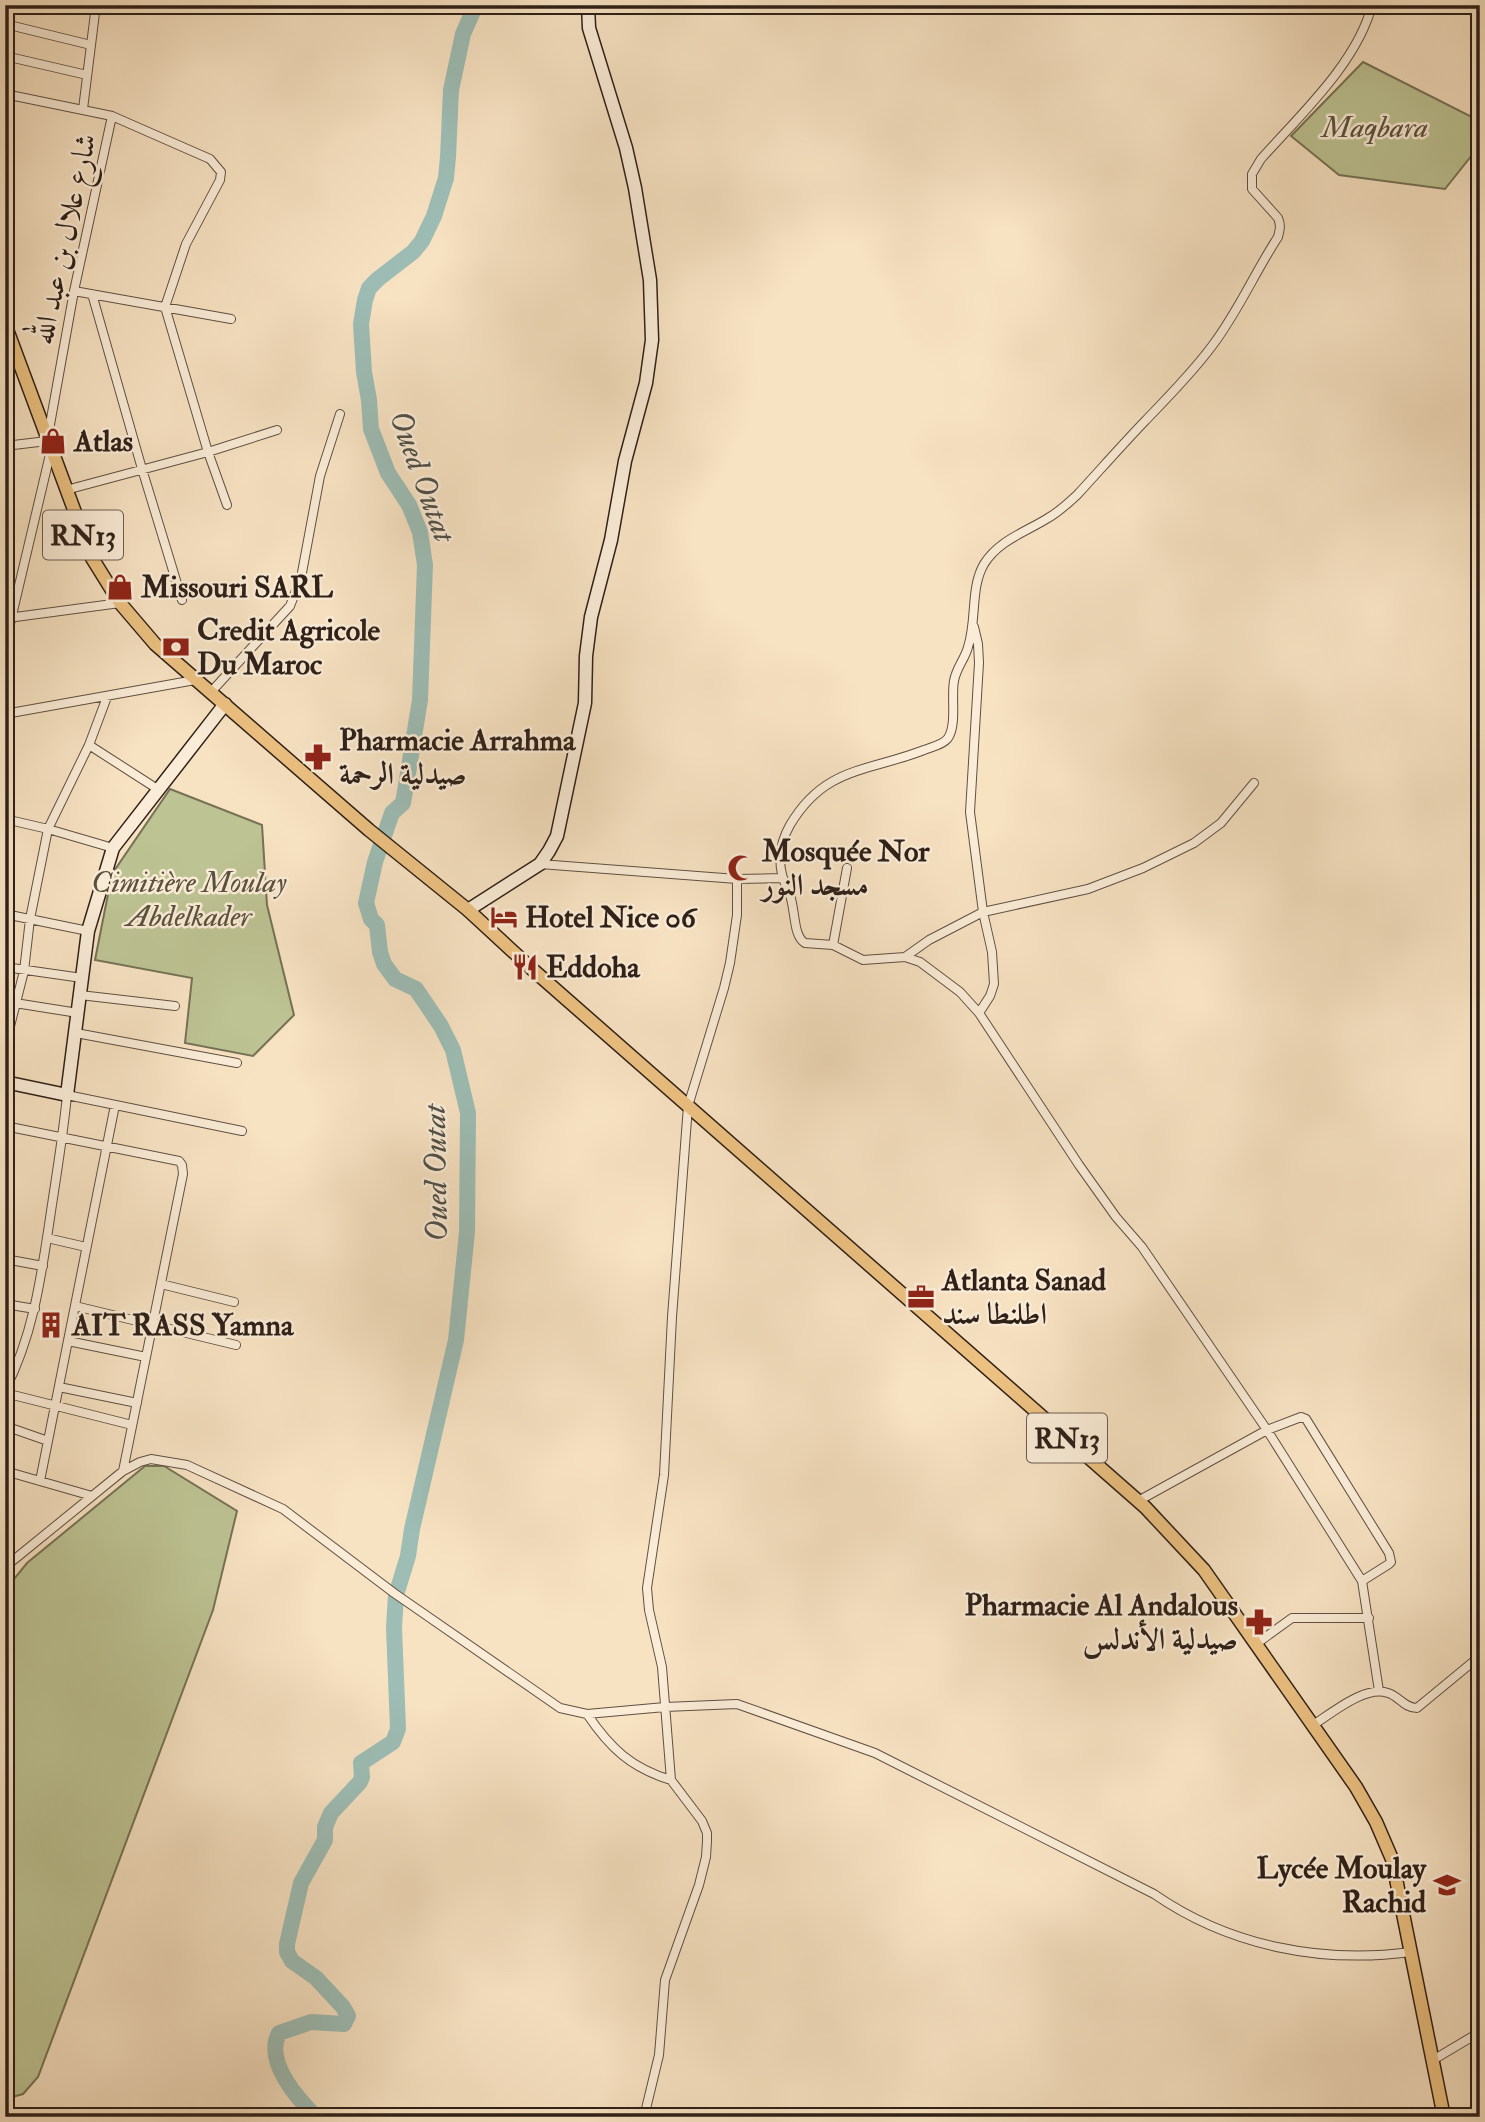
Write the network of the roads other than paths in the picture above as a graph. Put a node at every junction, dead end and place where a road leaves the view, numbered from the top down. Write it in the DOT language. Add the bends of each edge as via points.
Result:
graph roads {
  1 [pos="96,5"];
  2 [pos="587,5"];
  3 [pos="1372,5"];
  4 [pos="5,24"];
  5 [pos="91,45"];
  6 [pos="5,56"];
  7 [pos="87,75"];
  8 [pos="5,94"];
  9 [pos="83,109"];
  10 [pos="112,116"];
  11 [pos="74,291"];
  12 [pos="92,294"];
  13 [pos="165,307"];
  14 [pos="231,319"];
  15 [pos="5,324"];
  16 [pos="341,414"];
  17 [pos="277,430"];
  18 [pos="5,446"];
  19 [pos="49,446"];
  20 [pos="208,452"];
  21 [pos="142,470"];
  22 [pos="66,490"];
  23 [pos="227,505"];
  24 [pos="182,600"];
  25 [pos="120,603"];
  26 [pos="8,618"];
  27 [pos="974,623"];
  28 [pos="5,645"];
  29 [pos="195,680"];
  30 [pos="211,692"];
  31 [pos="107,696"];
  32 [pos="225,704"];
  33 [pos="5,714"];
  34 [pos="89,745"];
  35 [pos="1254,783"];
  36 [pos="159,790"];
  37 [pos="5,819"];
  38 [pos="48,829"];
  39 [pos="113,848"];
  40 [pos="540,864"];
  41 [pos="846,868"];
  42 [pos="781,878"];
  43 [pos="737,879"];
  44 [pos="468,910"];
  45 [pos="983,912"];
  46 [pos="5,914"];
  47 [pos="30,919"];
  48 [pos="88,931"];
  49 [pos="833,945"];
  50 [pos="905,957"];
  51 [pos="5,967"];
  52 [pos="24,971"];
  53 [pos="82,978"];
  54 [pos="80,995"];
  55 [pos="15,1003"];
  56 [pos="175,1006"];
  57 [pos="78,1013"];
  58 [pos="979,1013"];
  59 [pos="76,1032"];
  60 [pos="5,1046"];
  61 [pos="237,1063"];
  62 [pos="5,1082"];
  63 [pos="67,1095"];
  64 [pos="115,1105"];
  65 [pos="688,1106"];
  66 [pos="5,1126"];
  67 [pos="242,1131"];
  68 [pos="62,1138"];
  69 [pos="106,1146"];
  70 [pos="47,1238"];
  71 [pos="86,1247"];
  72 [pos="5,1259"];
  73 [pos="43,1266"];
  74 [pos="161,1284"];
  75 [pos="234,1302"];
  76 [pos="5,1304"];
  77 [pos="75,1306"];
  78 [pos="35,1309"];
  79 [pos="153,1325"];
  80 [pos="68,1341"];
  81 [pos="236,1345"];
  82 [pos="146,1357"];
  83 [pos="5,1367"];
  84 [pos="16,1368"];
  85 [pos="59,1387"];
  86 [pos="5,1392"];
  87 [pos="137,1403"];
  88 [pos="55,1406"];
  89 [pos="132,1425"];
  90 [pos="5,1426"];
  91 [pos="1267,1430"];
  92 [pos="48,1441"];
  93 [pos="5,1471"];
  94 [pos="123,1471"];
  95 [pos="40,1481"];
  96 [pos="92,1496"];
  97 [pos="1138,1501"];
  98 [pos="5,1567"];
  99 [pos="1362,1581"];
  100 [pos="1369,1618"];
  101 [pos="1256,1644"];
  102 [pos="1480,1656"];
  103 [pos="1380,1691"];
  104 [pos="665,1707"];
  105 [pos="587,1714"];
  106 [pos="1313,1725"];
  107 [pos="671,1780"];
  108 [pos="1411,1952"];
  109 [pos="1480,2032"];
  110 [pos="1433,2060"];
  111 [pos="644,2117"];
  112 [pos="1444,2117"];
  1 -- 5 [label="street"];
  2 -- 40 [label="street" via="589,28 635,188 650,279 652,340 591,617 579,736 557,836"];
  3 -- 27 [label="street" via="1354,50 1252,174 1252,189 1281,224 1228,323 1180,385 1076,496 1007,541 985,563 976,591"];
  4 -- 5 [label="street"];
  5 -- 7 [label="street"];
  6 -- 7 [label="street"];
  7 -- 9 [label="street"];
  8 -- 9 [label="street, شارع علال بن عبد الله"];
  9 -- 10 [label="street, شارع علال بن عبد الله"];
  10 -- 11 [label="street, شارع علال بن عبد الله"];
  10 -- 13 [label="street" via="210,159 221,172 186,244"];
  11 -- 12 [label="street"];
  11 -- 19 [label="street, شارع علال بن عبد الله"];
  12 -- 13 [label="street"];
  12 -- 21 [label="street"];
  13 -- 14 [label="street"];
  13 -- 20 [label="street"];
  15 -- 19 [label="main road, RN13"];
  16 -- 30 [label="street" via="320,476 290,606"];
  17 -- 20 [label="street"];
  18 -- 19 [label="street"];
  19 -- 22 [label="main road, RN13"];
  19 -- 26 [label="street, شارع علال بن عبد الله"];
  20 -- 21 [label="street"];
  20 -- 23 [label="street"];
  21 -- 22 [label="street"];
  21 -- 24 [label="street"];
  22 -- 25 [label="main road, RN13" via="92,558"];
  25 -- 26 [label="street"];
  25 -- 29 [label="main road, RN13" via="155,644"];
  26 -- 28 [label="street, شارع علال بن عبد الله"];
  27 -- 42 [label="street" via="954,680 948,738 916,753 859,768 807,800 782,844"];
  27 -- 45 [label="street" via="979,663 970,812"];
  29 -- 30 [label="main road, RN13"];
  29 -- 31 [label="street"];
  30 -- 32 [label="main road, RN13"];
  31 -- 33 [label="street"];
  31 -- 34 [label="street"];
  32 -- 36 [label="street"];
  32 -- 44 [label="main road, RN13"];
  34 -- 36 [label="street"];
  34 -- 38 [label="street"];
  35 -- 45 [label="street" via="1209,834 1161,859 1088,889"];
  36 -- 39 [label="street"];
  37 -- 38 [label="street"];
  38 -- 39 [label="street"];
  38 -- 47 [label="street"];
  39 -- 48 [label="street"];
  40 -- 43 [label="street"];
  40 -- 44 [label="street"];
  41 -- 49 [label="street"];
  42 -- 43 [label="street"];
  42 -- 49 [label="street" via="794,907 798,938 805,943"];
  43 -- 65 [label="street" via="730,963"];
  44 -- 65 [label="main road, RN13"];
  45 -- 50 [label="street"];
  45 -- 58 [label="street" via="994,984"];
  46 -- 47 [label="street"];
  47 -- 48 [label="street"];
  47 -- 52 [label="street"];
  48 -- 53 [label="street"];
  49 -- 50 [label="street" via="863,960"];
  50 -- 58 [label="street" via="940,976"];
  51 -- 52 [label="street"];
  52 -- 53 [label="street"];
  52 -- 55 [label="street"];
  53 -- 54 [label="street"];
  54 -- 56 [label="street"];
  54 -- 57 [label="street"];
  55 -- 57 [label="street"];
  55 -- 60 [label="street"];
  57 -- 59 [label="street"];
  58 -- 91 [label="street" via="1079,1165 1142,1247"];
  59 -- 61 [label="street"];
  59 -- 63 [label="street"];
  62 -- 63 [label="street"];
  63 -- 64 [label="street"];
  63 -- 68 [label="street"];
  64 -- 67 [label="street"];
  64 -- 69 [label="street"];
  65 -- 97 [label="main road, RN13"];
  65 -- 104 [label="street" via="664,1475 647,1588"];
  66 -- 68 [label="street"];
  68 -- 69 [label="street"];
  68 -- 70 [label="street"];
  69 -- 71 [label="street"];
  69 -- 74 [label="street" via="182,1165"];
  70 -- 71 [label="street"];
  70 -- 73 [label="street"];
  71 -- 77 [label="street"];
  72 -- 73 [label="street"];
  73 -- 78 [label="street"];
  74 -- 75 [label="street"];
  74 -- 79 [label="street"];
  76 -- 78 [label="street"];
  77 -- 79 [label="street"];
  77 -- 80 [label="street"];
  78 -- 84 [label="street"];
  79 -- 81 [label="street"];
  79 -- 82 [label="street"];
  80 -- 82 [label="street"];
  80 -- 85 [label="street"];
  82 -- 87 [label="street"];
  83 -- 84 [label="street"];
  84 -- 86 [label="street"];
  85 -- 87 [label="street"];
  85 -- 88 [label="street"];
  86 -- 88 [label="street"];
  87 -- 89 [label="street"];
  88 -- 89 [label="street"];
  88 -- 92 [label="street"];
  89 -- 94 [label="street"];
  90 -- 92 [label="street"];
  91 -- 97 [label="street"];
  91 -- 99 [label="street"];
  91 -- 99 [label="street" via="1293,1419 1306,1419 1389,1553 1391,1562"];
  92 -- 95 [label="street"];
  93 -- 95 [label="street"];
  94 -- 96 [label="street"];
  94 -- 105 [label="street" via="151,1459 187,1465 283,1509 560,1708"];
  95 -- 96 [label="street"];
  96 -- 98 [label="street"];
  97 -- 101 [label="main road, RN13" via="1205,1570"];
  99 -- 100 [label="street"];
  100 -- 101 [label="street" via="1292,1618"];
  100 -- 103 [label="street"];
  101 -- 106 [label="main road, RN13"];
  102 -- 103 [label="street" via="1416,1708"];
  103 -- 106 [label="street" via="1359,1696"];
  104 -- 105 [label="street"];
  104 -- 107 [label="street"];
  104 -- 108 [label="street" via="737,1704 875,1753 1227,1932 1316,1955"];
  105 -- 107 [label="street" via="630,1762"];
  106 -- 108 [label="main road, RN13" via="1356,1787 1392,1859"];
  107 -- 111 [label="street" via="702,1821 708,1841 699,1885 665,1980 659,2055"];
  108 -- 110 [label="main road, RN13"];
  109 -- 110 [label="street"];
  110 -- 112 [label="main road, RN13"];
}
